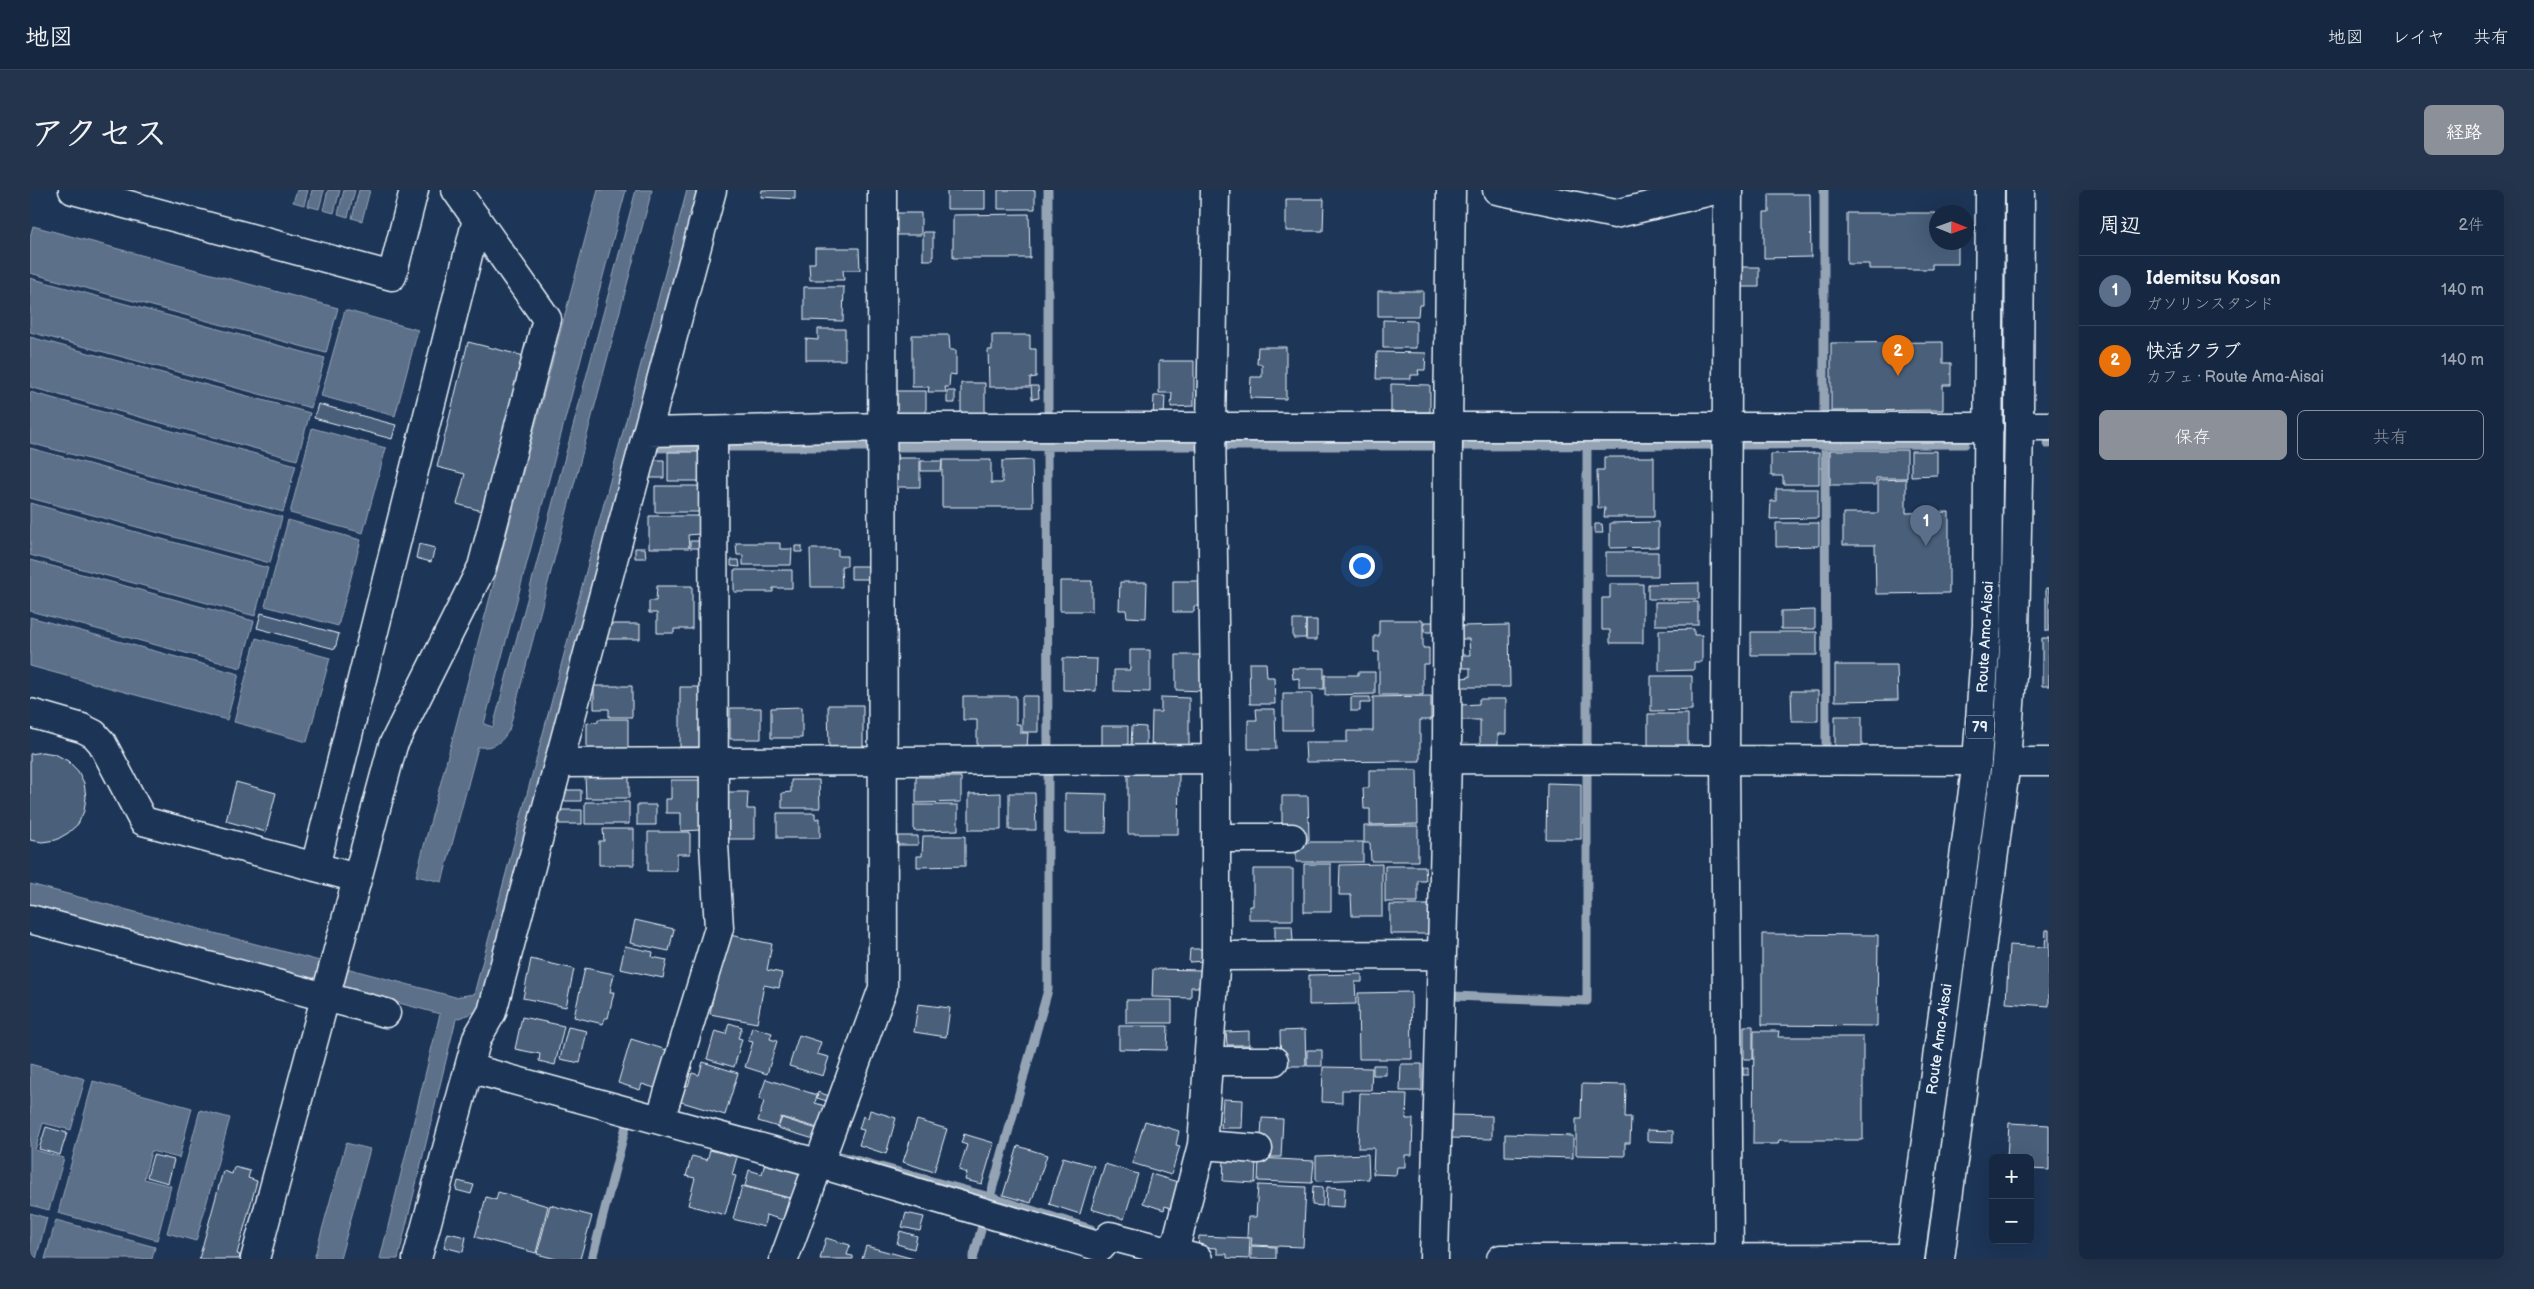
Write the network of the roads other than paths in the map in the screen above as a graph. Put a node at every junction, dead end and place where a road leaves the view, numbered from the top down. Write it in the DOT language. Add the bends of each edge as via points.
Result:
graph roads {
  1 [pos="73,190"];
  2 [pos="414,190"];
  3 [pos="456,190"];
  4 [pos="712,190"];
  5 [pos="882,190"];
  6 [pos="1215,190"];
  7 [pos="1451,190"];
  8 [pos="1497,190"];
  9 [pos="1716,190"];
  10 [pos="1728,190"];
  11 [pos="1990,190"];
  12 [pos="2020,190"];
  13 [pos="1585,199"];
  14 [pos="477,218"];
  15 [pos="1211,426"];
  16 [pos="1725,426"];
  17 [pos="2019,426"];
  18 [pos="2049,426"];
  19 [pos="880,427"];
  20 [pos="1989,427"];
  21 [pos="1448,428"];
  22 [pos="713,430"];
  23 [pos="647,432"];
  24 [pos="30,713"];
  25 [pos="1216,759"];
  26 [pos="1448,759"];
  27 [pos="1725,759"];
  28 [pos="1978,760"];
  29 [pos="714,762"];
  30 [pos="880,762"];
  31 [pos="2006,762"];
  32 [pos="2049,762"];
  33 [pos="558,763"];
  34 [pos="1216,838"];
  35 [pos="1292,838"];
  36 [pos="315,867"];
  37 [pos="357,878"];
  38 [pos="30,919"];
  39 [pos="1442,954"];
  40 [pos="1216,956"];
  41 [pos="329,982"];
  42 [pos="386,1013"];
  43 [pos="1208,1061"];
  44 [pos="1274,1062"];
  45 [pos="469,1068"];
  46 [pos="660,1120"];
  47 [pos="1202,1145"];
  48 [pos="1258,1149"];
  49 [pos="817,1163"];
  50 [pos="1099,1253"];
  51 [pos="1186,1256"];
  52 [pos="1729,1258"];
  53 [pos="1910,1258"];
  54 [pos="255,1259"];
  55 [pos="417,1259"];
  56 [pos="784,1259"];
  57 [pos="1434,1259"];
  58 [pos="1506,1259"];
  59 [pos="1944,1259"];
  1 -- 2 [label="street" via="392,276"];
  3 -- 14 [label="street"];
  4 -- 23 [label="street"];
  5 -- 19 [label="street"];
  6 -- 15 [label="street"];
  7 -- 21 [label="street"];
  8 -- 13 [label="street"];
  9 -- 13 [label="street" via="1615,214"];
  10 -- 16 [label="street"];
  11 -- 20 [label="street, Route Ama-Aisai / 79"];
  12 -- 17 [label="street, Route Ama-Aisai / 79"];
  14 -- 36 [label="street"];
  14 -- 37 [label="street" via="547,319 482,567 393,745"];
  15 -- 19 [label="street"];
  15 -- 21 [label="street"];
  15 -- 25 [label="street"];
  16 -- 20 [label="street"];
  16 -- 21 [label="street"];
  16 -- 27 [label="street"];
  17 -- 18 [label="street"];
  17 -- 31 [label="street, Route Ama-Aisai / 79" via="2015,633"];
  19 -- 22 [label="street"];
  19 -- 30 [label="street"];
  20 -- 28 [label="street, Route Ama-Aisai / 79" via="1987,626"];
  21 -- 26 [label="street"];
  22 -- 23 [label="street"];
  22 -- 29 [label="street"];
  23 -- 33 [label="street"];
  24 -- 36 [label="street" via="94,734 143,820"];
  25 -- 30 [label="street"];
  25 -- 34 [label="street"];
  26 -- 27 [label="street"];
  26 -- 39 [label="street"];
  27 -- 28 [label="street"];
  27 -- 52 [label="street"];
  28 -- 53 [label="street, Route Ama-Aisai / 79"];
  29 -- 30 [label="street"];
  29 -- 33 [label="street"];
  29 -- 46 [label="street" via="719,928"];
  30 -- 49 [label="street" via="882,988"];
  31 -- 32 [label="street"];
  31 -- 59 [label="street, Route Ama-Aisai / 79"];
  33 -- 45 [label="street" via="492,1012 477,1038"];
  34 -- 35 [label="street"];
  34 -- 40 [label="street"];
  36 -- 37 [label="street"];
  37 -- 41 [label="street"];
  38 -- 41 [label="street"];
  39 -- 40 [label="street"];
  39 -- 57 [label="street"];
  40 -- 43 [label="street"];
  41 -- 42 [label="street"];
  41 -- 54 [label="street"];
  43 -- 44 [label="street"];
  43 -- 47 [label="street"];
  45 -- 46 [label="street"];
  45 -- 55 [label="street"];
  46 -- 49 [label="street"];
  47 -- 48 [label="street"];
  47 -- 51 [label="street"];
  49 -- 50 [label="street"];
  49 -- 56 [label="street"];
  50 -- 51 [label="street" via="1110,1236"];
  52 -- 53 [label="street"];
  52 -- 58 [label="street"];
}
